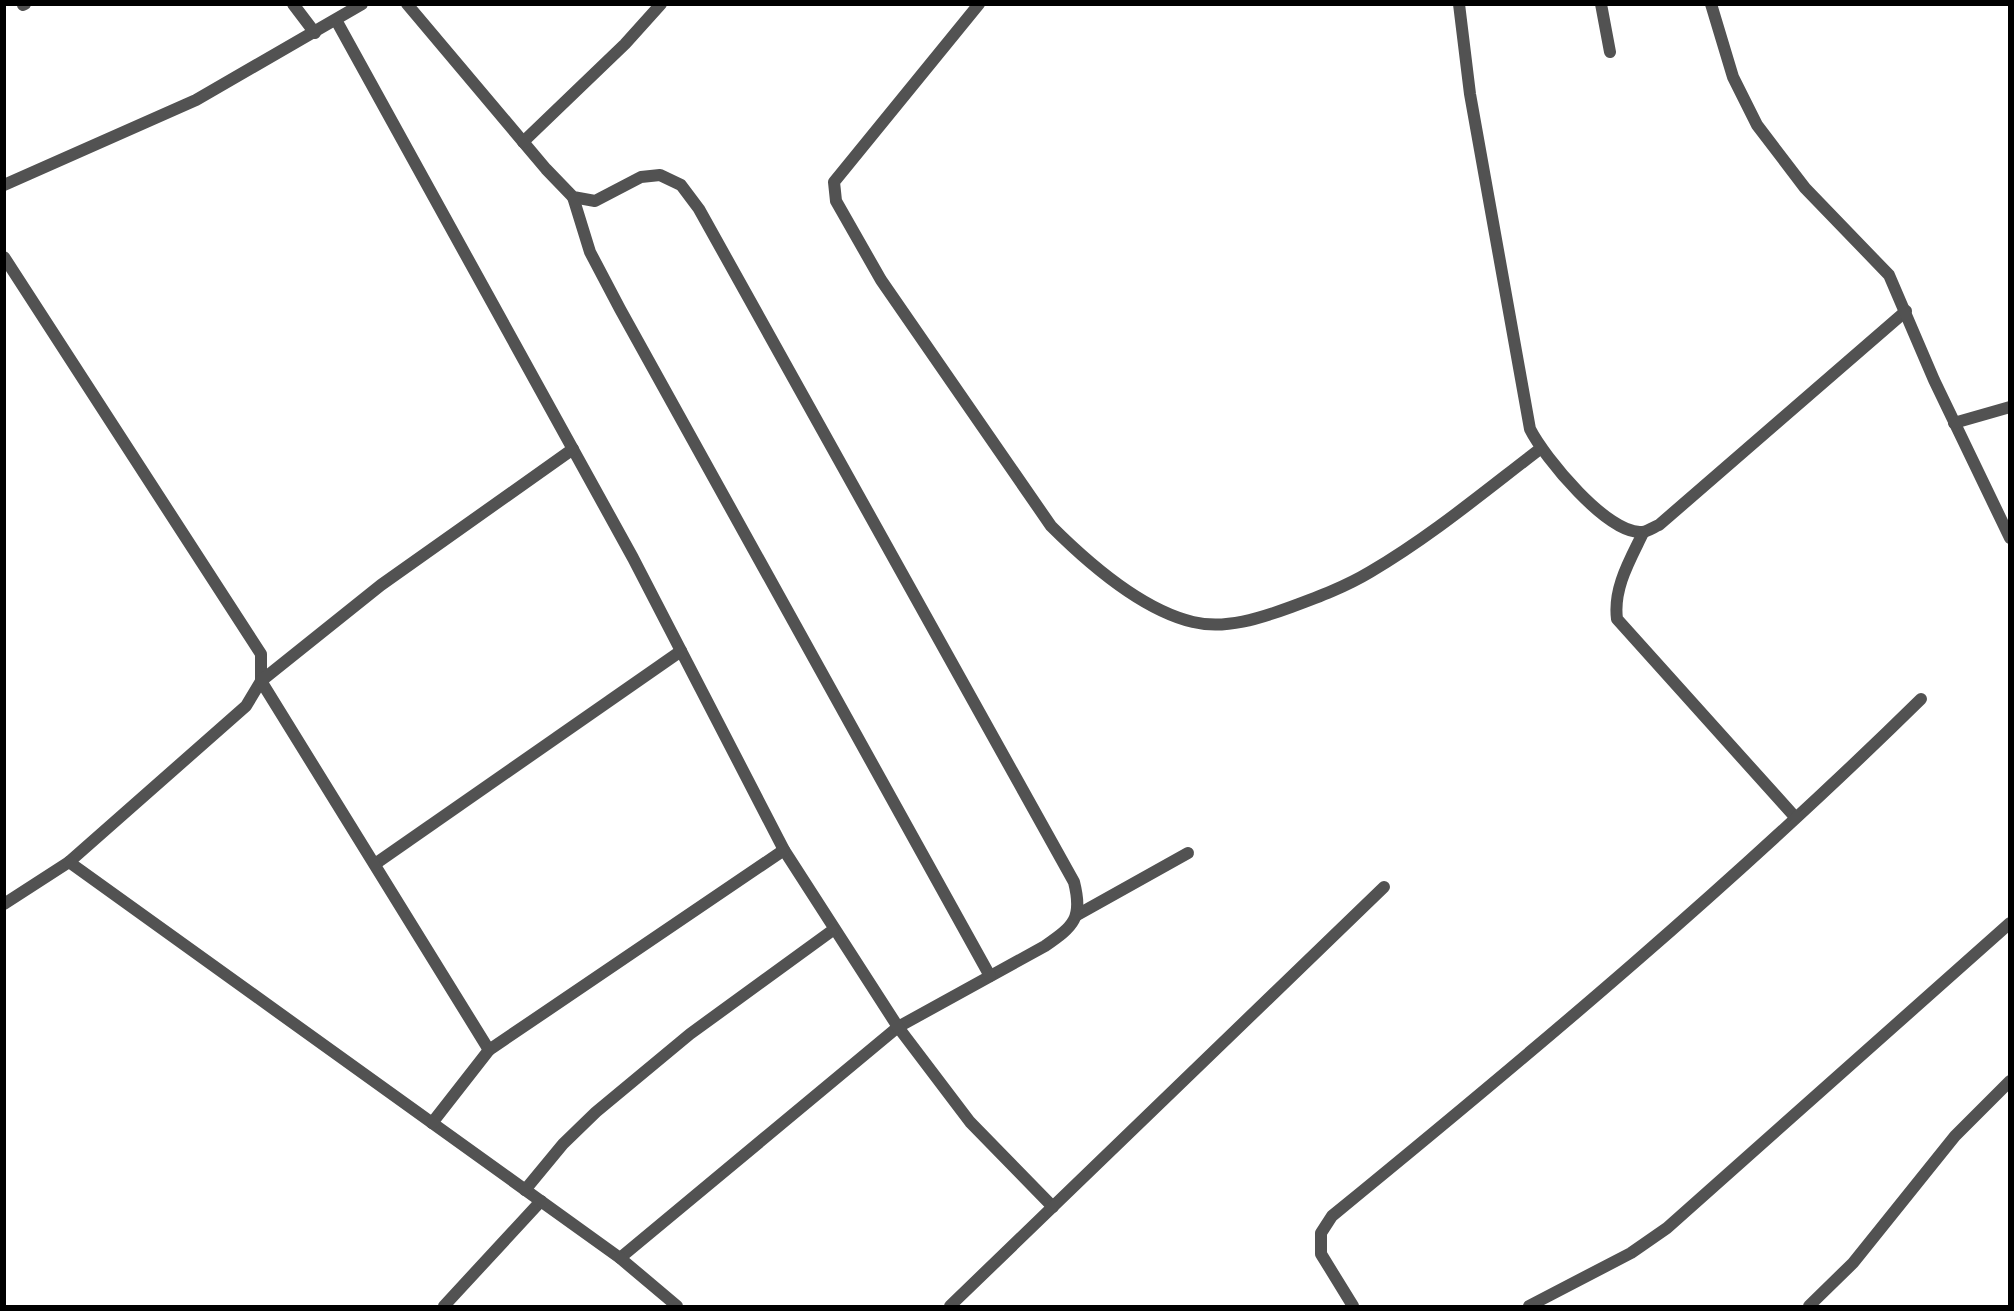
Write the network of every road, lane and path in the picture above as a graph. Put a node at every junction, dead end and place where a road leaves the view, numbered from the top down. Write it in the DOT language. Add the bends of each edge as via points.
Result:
graph roads {
  1 [pos="292,4"];
  2 [pos="362,4"];
  3 [pos="407,4"];
  4 [pos="661,4"];
  5 [pos="979,4"];
  6 [pos="1459,4"];
  7 [pos="1601,4"];
  8 [pos="1711,4"];
  9 [pos="336,20"];
  10 [pos="315,33"];
  11 [pos="1610,52"];
  12 [pos="523,142"];
  13 [pos="4,185"];
  14 [pos="573,197"];
  15 [pos="4,257"];
  16 [pos="1906,311"];
  17 [pos="2010,408"];
  18 [pos="1954,423"];
  19 [pos="573,449"];
  20 [pos="1540,449"];
  21 [pos="1642,533"];
  22 [pos="2010,538"];
  23 [pos="681,651"];
  24 [pos="261,681"];
  25 [pos="1921,699"];
  26 [pos="1794,817"];
  27 [pos="784,850"];
  28 [pos="1188,853"];
  29 [pos="69,862"];
  30 [pos="375,864"];
  31 [pos="1384,887"];
  32 [pos="4,903"];
  33 [pos="1077,915"];
  34 [pos="2010,923"];
  35 [pos="833,930"];
  36 [pos="990,976"];
  37 [pos="898,1027"];
  38 [pos="489,1050"];
  39 [pos="2010,1081"];
  40 [pos="432,1123"];
  41 [pos="525,1190"];
  42 [pos="541,1201"];
  43 [pos="1053,1207"];
  44 [pos="620,1258"];
  45 [pos="444,1306"];
  46 [pos="676,1306"];
  47 [pos="950,1306"];
  48 [pos="1353,1306"];
  49 [pos="1529,1306"];
  50 [pos="1809,1306"];
  1 -- 10 [label="street"];
  2 -- 9 [label="street"];
  3 -- 12 [label="street"];
  4 -- 12 [label="street"];
  5 -- 20 [label="street" via="834,182 836,201 895,300 1051,526 1078,554 1155,608 1194,622 1263,618 1370,572 1453,516"];
  6 -- 20 [label="street" via="1470,94 1510,324 1530,429"];
  7 -- 11 [label="street"];
  8 -- 16 [label="street" via="1733,77 1758,125 1805,188 1889,274"];
  9 -- 10 [label="street"];
  9 -- 19 [label="street"];
  10 -- 13 [label="street" via="196,100"];
  12 -- 14 [label="street"];
  14 -- 33 [label="street" via="595,201 641,177 660,175 681,185 699,209 1074,882 1079,902"];
  14 -- 36 [label="street" via="590,252 620,309"];
  15 -- 24 [label="street" via="261,654"];
  16 -- 18 [label="street"];
  16 -- 21 [label="street" via="1659,525"];
  17 -- 18 [label="street"];
  18 -- 22 [label="street"];
  19 -- 23 [label="street"];
  19 -- 24 [label="street" via="381,585"];
  20 -- 21 [label="street" via="1564,478 1610,520"];
  21 -- 26 [label="street" via="1622,577 1615,603 1617,619"];
  23 -- 27 [label="street"];
  23 -- 30 [label="street"];
  24 -- 29 [label="street" via="246,706"];
  24 -- 30 [label="street"];
  25 -- 26 [label="street"];
  26 -- 48 [label="street" via="1475,1099 1332,1216 1321,1233 1321,1254"];
  27 -- 35 [label="street"];
  27 -- 38 [label="street"];
  28 -- 33 [label="street"];
  29 -- 32 [label="street"];
  29 -- 40 [label="street"];
  30 -- 38 [label="street"];
  31 -- 43 [label="street"];
  33 -- 36 [label="street" via="1068,930"];
  34 -- 49 [label="street" via="1667,1228 1631,1253"];
  35 -- 37 [label="street"];
  35 -- 41 [label="street" via="690,1034 596,1112"];
  36 -- 37 [label="street"];
  37 -- 43 [label="street" via="970,1122"];
  37 -- 44 [label="street"];
  38 -- 40 [label="street"];
  39 -- 50 [label="street" via="1955,1136 1853,1263"];
  40 -- 41 [label="street"];
  41 -- 42 [label="street"];
  42 -- 44 [label="street"];
  42 -- 45 [label="street"];
  43 -- 47 [label="street"];
  44 -- 46 [label="street"];
}
